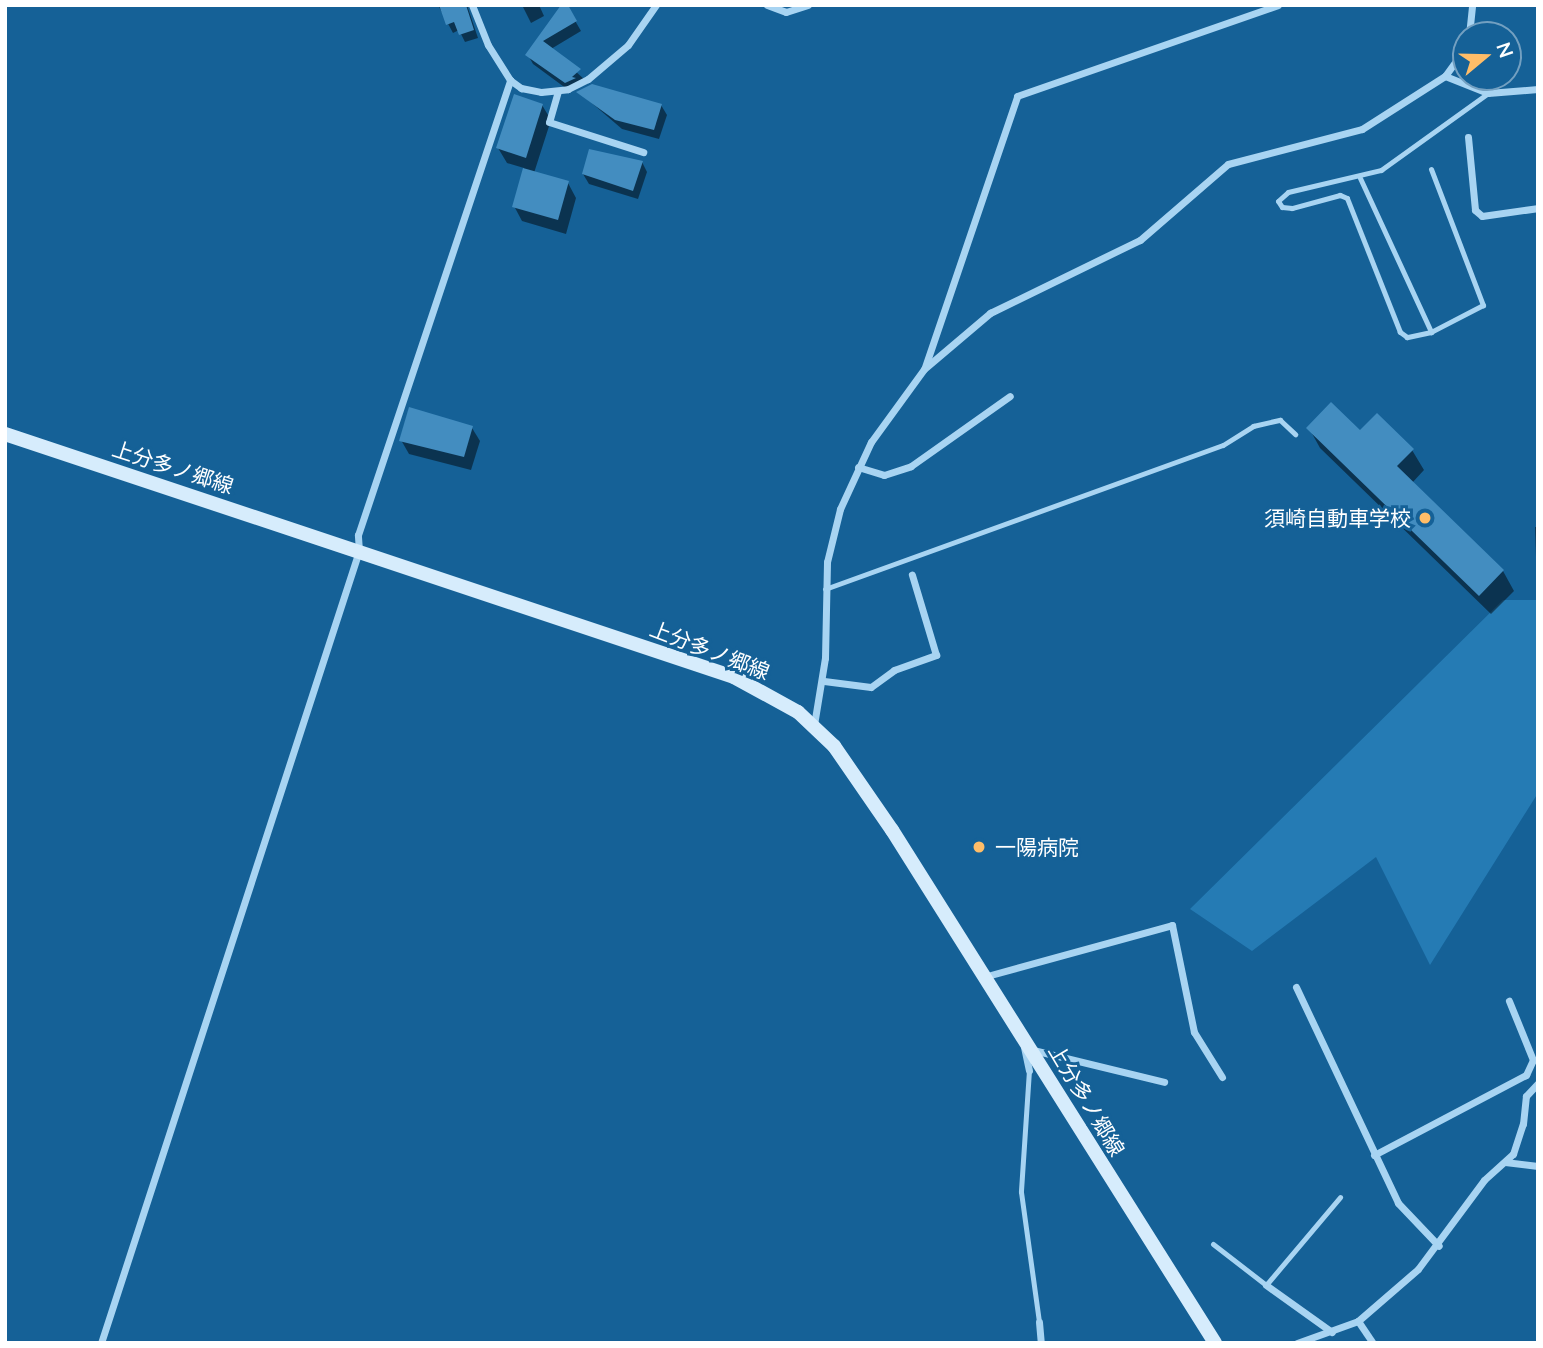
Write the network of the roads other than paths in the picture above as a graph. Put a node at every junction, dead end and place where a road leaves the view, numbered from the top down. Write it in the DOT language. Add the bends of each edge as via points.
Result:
graph roads {
  1 [pos="472,5"];
  2 [pos="656,5"];
  3 [pos="767,5"];
  4 [pos="808,5"];
  5 [pos="1278,5"];
  6 [pos="1452,66"];
  7 [pos="1445,76"];
  8 [pos="510,80"];
  9 [pos="1538,89"];
  10 [pos="558,91"];
  11 [pos="1488,93"];
  12 [pos="1468,137"];
  13 [pos="643,152"];
  14 [pos="1432,169"];
  15 [pos="1360,178"];
  16 [pos="1538,208"];
  17 [pos="1431,331"];
  18 [pos="924,369"];
  19 [pos="1010,396"];
  20 [pos="5,434"];
  21 [pos="1295,434"];
  22 [pos="858,467"];
  23 [pos="359,551"];
  24 [pos="912,575"];
  25 [pos="825,589"];
  26 [pos="824,681"];
  27 [pos="814,725"];
  28 [pos="987,976"];
  29 [pos="1296,987"];
  30 [pos="1509,1002"];
  31 [pos="1020,1030"];
  32 [pos="1033,1050"];
  33 [pos="1029,1070"];
  34 [pos="1526,1075"];
  35 [pos="1222,1077"];
  36 [pos="1164,1083"];
  37 [pos="1537,1084"];
  38 [pos="1374,1155"];
  39 [pos="1504,1162"];
  40 [pos="1538,1166"];
  41 [pos="1340,1197"];
  42 [pos="1213,1244"];
  43 [pos="1439,1246"];
  44 [pos="1266,1285"];
  45 [pos="1358,1321"];
  46 [pos="1039,1322"];
  47 [pos="1332,1332"];
  48 [pos="101,1343"];
  49 [pos="1041,1343"];
  50 [pos="1215,1343"];
  51 [pos="1297,1343"];
  52 [pos="1373,1343"];
  1 -- 8 [label="street" via="488,45"];
  2 -- 10 [label="street" via="610,62 588,79"];
  3 -- 4 [label="street" via="786,12"];
  5 -- 18 [label="street" via="1017,96"];
  6 -- 7 [label="street"];
  7 -- 11 [label="street"];
  7 -- 18 [label="street" via="1362,129 1228,164 1140,240 990,313"];
  8 -- 10 [label="street" via="521,88"];
  8 -- 23 [label="street" via="358,535"];
  9 -- 11 [label="street"];
  10 -- 13 [label="street" via="549,122"];
  11 -- 15 [label="lane" via="1381,170"];
  12 -- 16 [label="street" via="1475,211 1482,216"];
  14 -- 17 [label="lane" via="1483,305"];
  15 -- 17 [label="lane"];
  15 -- 17 [label="lane" via="1288,192 1278,201 1282,207 1292,208 1340,195 1347,198 1400,332 1407,337"];
  18 -- 22 [label="street" via="886,419"];
  19 -- 22 [label="street" via="911,466 884,475"];
  20 -- 23 [label="main road, 上分多ノ郷線"];
  21 -- 25 [label="lane" via="1280,420 1252,426 1223,445"];
  22 -- 25 [label="street" via="832,537"];
  23 -- 27 [label="main road, 上分多ノ郷線" via="734,677 778,699"];
  23 -- 48 [label="street"];
  24 -- 26 [label="street" via="936,654 894,670 871,687"];
  25 -- 26 [label="street"];
  26 -- 27 [label="street"];
  27 -- 28 [label="main road, 上分多ノ郷線" via="878,809"];
  28 -- 31 [label="main road, 上分多ノ郷線"];
  28 -- 35 [label="street" via="1172,925 1194,1032"];
  29 -- 38 [label="street"];
  30 -- 34 [label="street" via="1533,1060"];
  31 -- 32 [label="main road, 上分多ノ郷線"];
  31 -- 33 [label="street"];
  32 -- 36 [label="street"];
  32 -- 50 [label="main road, 上分多ノ郷線"];
  33 -- 46 [label="lane" via="1027,1154 1021,1192"];
  34 -- 37 [label="street"];
  34 -- 38 [label="street"];
  37 -- 39 [label="street" via="1526,1097 1518,1144"];
  38 -- 43 [label="street" via="1398,1203"];
  39 -- 40 [label="street"];
  39 -- 43 [label="street" via="1484,1180"];
  41 -- 44 [label="lane"];
  42 -- 44 [label="lane"];
  43 -- 45 [label="street"];
  44 -- 47 [label="street"];
  45 -- 47 [label="street"];
  45 -- 52 [label="street"];
  46 -- 49 [label="street"];
  47 -- 51 [label="street"];
}
